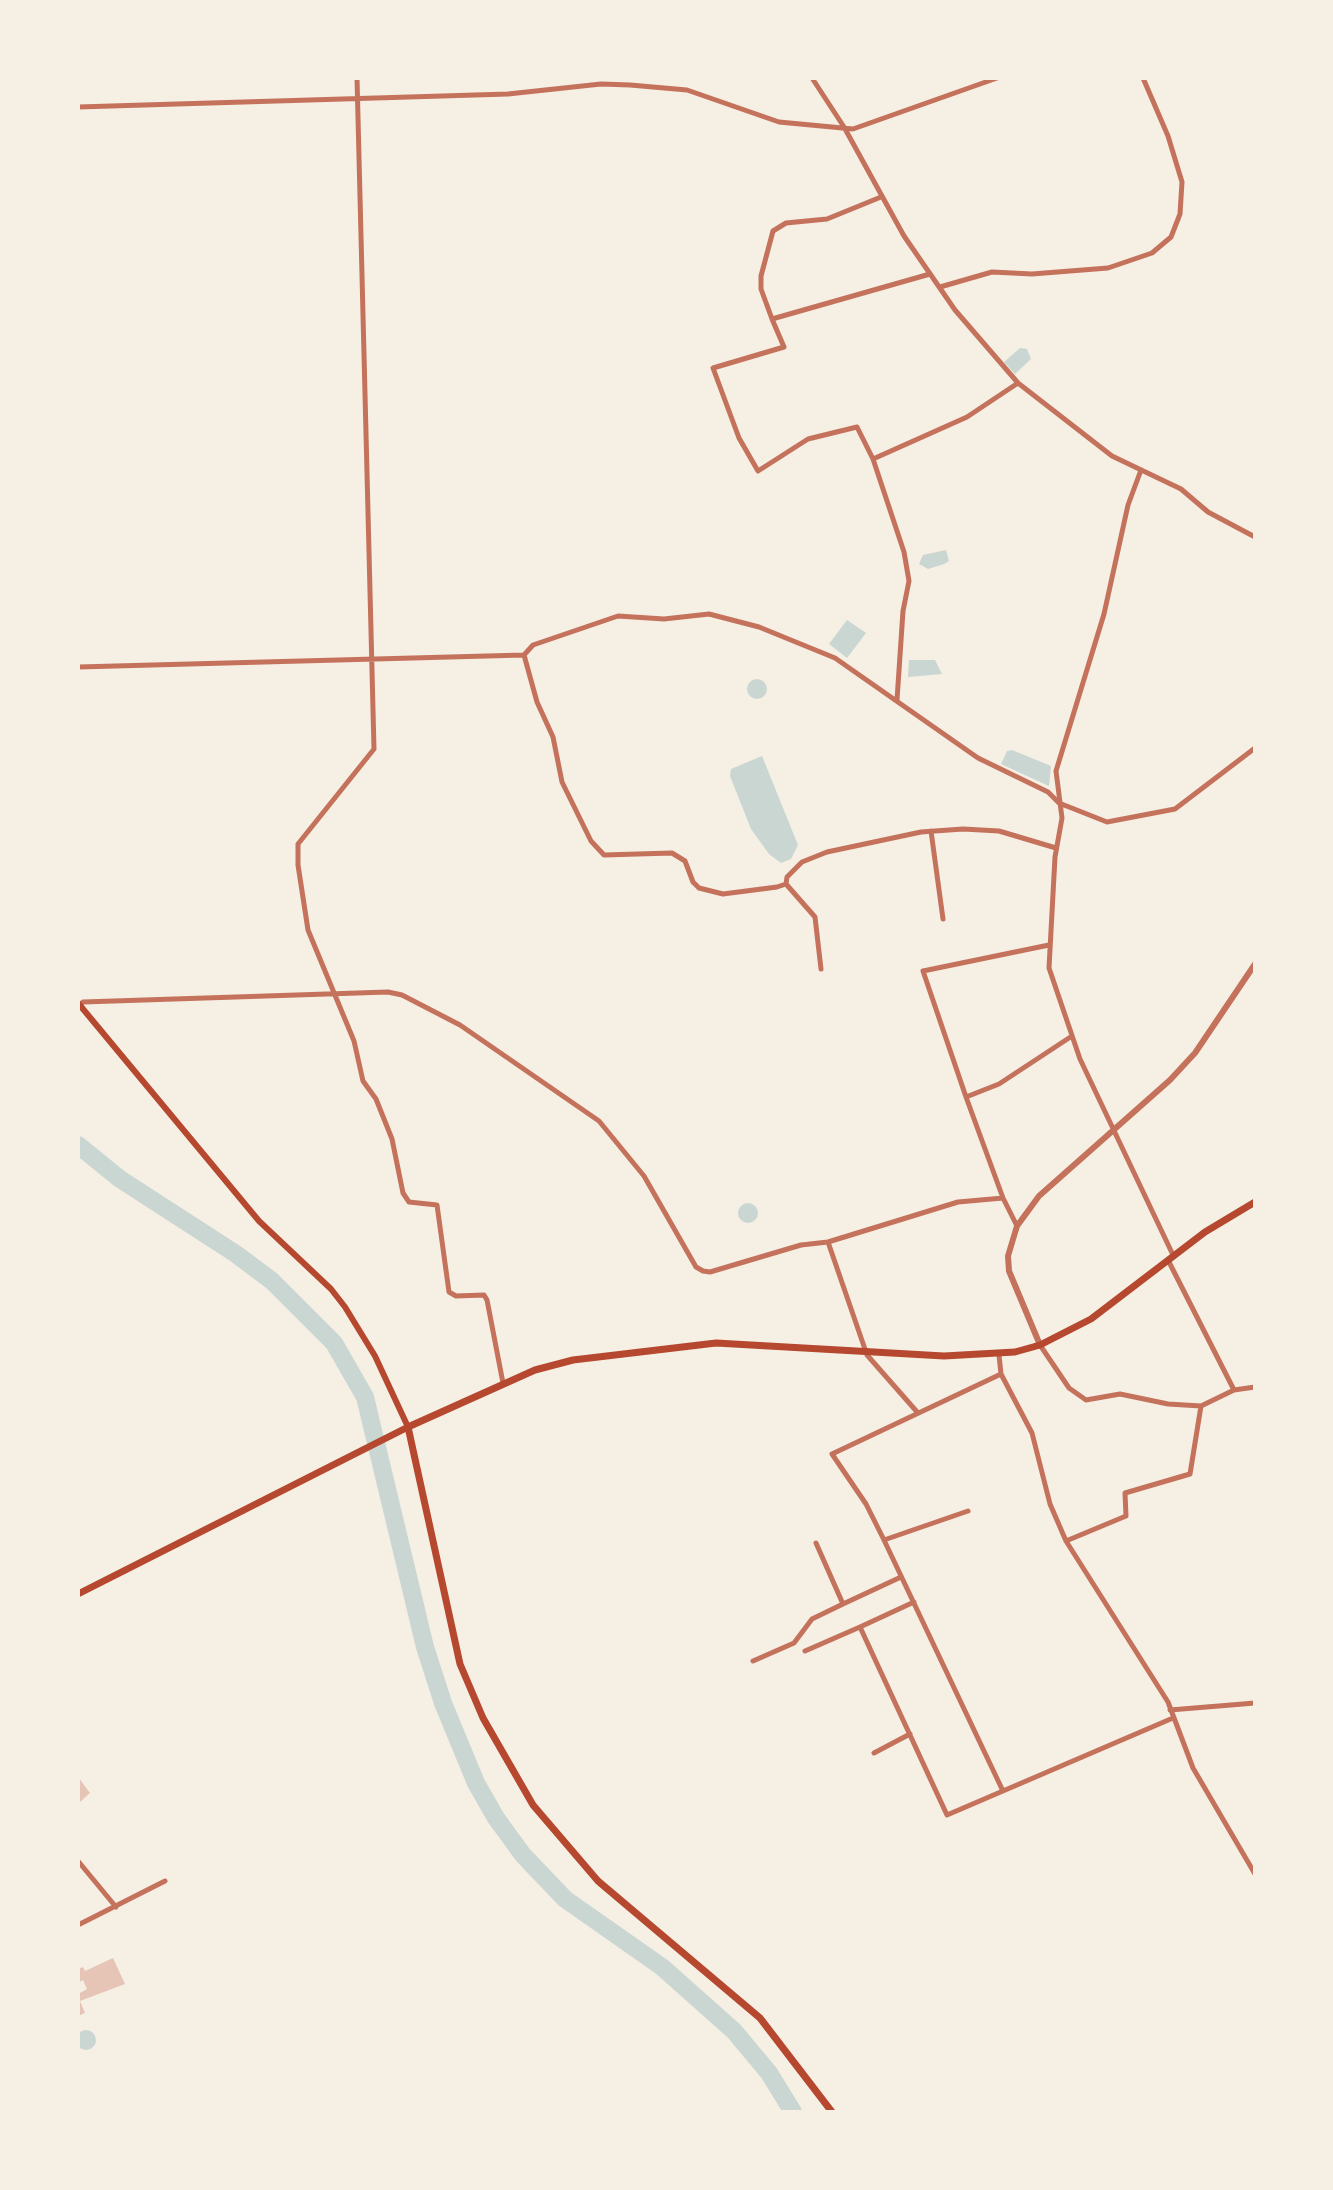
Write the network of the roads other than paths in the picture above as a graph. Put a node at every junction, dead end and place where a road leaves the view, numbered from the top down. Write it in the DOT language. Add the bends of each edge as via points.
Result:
graph roads {
  1 [pos="357,78"];
  2 [pos="812,78"];
  3 [pos="997,78"];
  4 [pos="1143,78"];
  5 [pos="358,99"];
  6 [pos="78,107"];
  7 [pos="844,127"];
  8 [pos="881,197"];
  9 [pos="930,274"];
  10 [pos="940,287"];
  11 [pos="772,319"];
  12 [pos="1018,383"];
  13 [pos="873,459"];
  14 [pos="1141,470"];
  15 [pos="1255,537"];
  16 [pos="524,655"];
  17 [pos="372,659"];
  18 [pos="78,667"];
  19 [pos="897,701"];
  20 [pos="1255,748"];
  21 [pos="1059,803"];
  22 [pos="931,831"];
  23 [pos="1056,848"];
  24 [pos="786,884"];
  25 [pos="943,919"];
  26 [pos="1049,945"];
  27 [pos="1255,964"];
  28 [pos="821,969"];
  29 [pos="335,994"];
  30 [pos="79,1004"];
  31 [pos="1072,1036"];
  32 [pos="966,1097"];
  33 [pos="1114,1130"];
  34 [pos="1003,1198"];
  35 [pos="1255,1202"];
  36 [pos="1017,1226"];
  37 [pos="828,1242"];
  38 [pos="1170,1258"];
  39 [pos="1040,1345"];
  40 [pos="865,1351"];
  41 [pos="999,1355"];
  42 [pos="1001,1374"];
  43 [pos="503,1383"];
  44 [pos="1255,1387"];
  45 [pos="1234,1390"];
  46 [pos="1201,1406"];
  47 [pos="918,1413"];
  48 [pos="404,1429"];
  49 [pos="968,1511"];
  50 [pos="884,1540"];
  51 [pos="1066,1541"];
  52 [pos="816,1543"];
  53 [pos="901,1577"];
  54 [pos="78,1594"];
  55 [pos="914,1602"];
  56 [pos="843,1604"];
  57 [pos="860,1627"];
  58 [pos="805,1651"];
  59 [pos="753,1661"];
  60 [pos="1255,1703"];
  61 [pos="1170,1710"];
  62 [pos="1173,1718"];
  63 [pos="910,1734"];
  64 [pos="874,1753"];
  65 [pos="1002,1789"];
  66 [pos="78,1861"];
  67 [pos="1255,1874"];
  68 [pos="165,1881"];
  69 [pos="116,1907"];
  70 [pos="78,1925"];
  71 [pos="832,2112"];
  1 -- 5 [label="street"];
  2 -- 7 [label="street"];
  3 -- 7 [label="street" via="868,125"];
  4 -- 10 [label="street" via="1182,182 1180,214 1171,237 1152,253 1108,268 992,272"];
  5 -- 6 [label="street"];
  5 -- 7 [label="street" via="630,85 687,90 779,122"];
  5 -- 17 [label="street"];
  7 -- 8 [label="street"];
  8 -- 9 [label="street"];
  8 -- 11 [label="street" via="827,219 786,223 773,231 761,276"];
  9 -- 10 [label="street"];
  9 -- 11 [label="street"];
  10 -- 12 [label="street"];
  11 -- 13 [label="street" via="784,347 713,368 754,469 808,439 857,427"];
  12 -- 13 [label="street" via="967,417"];
  12 -- 14 [label="street" via="1112,456"];
  13 -- 19 [label="street" via="909,581"];
  14 -- 15 [label="street"];
  14 -- 21 [label="street" via="1056,771"];
  16 -- 17 [label="street"];
  16 -- 19 [label="street" via="533,645 618,616 664,619 709,614 817,648"];
  16 -- 24 [label="street" via="553,737 562,782 597,849 604,855 672,853 685,861 699,888 723,894"];
  17 -- 18 [label="street"];
  17 -- 29 [label="street" via="374,749 298,844 308,930"];
  19 -- 21 [label="street" via="978,758 1048,792"];
  20 -- 21 [label="street" via="1175,809 1107,822"];
  21 -- 23 [label="street"];
  22 -- 23 [label="street" via="999,831"];
  22 -- 24 [label="street" via="827,852 793,869"];
  22 -- 25 [label="street"];
  23 -- 26 [label="street"];
  24 -- 28 [label="street" via="815,917"];
  26 -- 31 [label="street" via="1049,968"];
  26 -- 32 [label="street" via="923,971"];
  27 -- 33 [label="street" via="1195,1053"];
  29 -- 30 [label="street"];
  29 -- 37 [label="street" via="402,995 460,1025 599,1121 644,1176 696,1267 710,1272"];
  29 -- 43 [label="street" via="363,1081 392,1139 406,1199 437,1205 446,1287 456,1296 484,1295 487,1300"];
  30 -- 48 [label="main road" via="259,1221 345,1307 375,1356"];
  31 -- 32 [label="street" via="999,1084"];
  31 -- 33 [label="street"];
  32 -- 34 [label="street"];
  33 -- 36 [label="street" via="1039,1196"];
  33 -- 38 [label="street"];
  34 -- 36 [label="street"];
  34 -- 37 [label="street" via="958,1202"];
  35 -- 38 [label="main road"];
  36 -- 39 [label="street" via="1009,1271"];
  37 -- 40 [label="street"];
  38 -- 39 [label="main road" via="1091,1319"];
  38 -- 45 [label="street"];
  39 -- 41 [label="main road"];
  39 -- 46 [label="street" via="1069,1388 1086,1400 1120,1394"];
  40 -- 41 [label="main road"];
  40 -- 43 [label="main road" via="707,1344 562,1363"];
  40 -- 47 [label="street"];
  41 -- 42 [label="street"];
  42 -- 47 [label="street"];
  42 -- 51 [label="street" via="1032,1433 1050,1504"];
  43 -- 48 [label="main road"];
  44 -- 45 [label="street"];
  45 -- 46 [label="street"];
  46 -- 51 [label="street" via="1190,1474 1125,1493 1126,1516"];
  47 -- 50 [label="street" via="832,1454"];
  48 -- 54 [label="main road"];
  48 -- 71 [label="main road" via="460,1664 483,1718 533,1805 598,1881 760,2018"];
  49 -- 50 [label="street"];
  50 -- 53 [label="street"];
  51 -- 61 [label="street"];
  52 -- 56 [label="street"];
  53 -- 55 [label="street"];
  53 -- 56 [label="street"];
  55 -- 57 [label="street"];
  55 -- 65 [label="street"];
  56 -- 59 [label="street" via="812,1619 794,1643"];
  57 -- 58 [label="street"];
  57 -- 63 [label="street"];
  60 -- 61 [label="street"];
  61 -- 62 [label="street"];
  62 -- 65 [label="street"];
  62 -- 67 [label="street" via="1193,1768"];
  63 -- 64 [label="street"];
  63 -- 65 [label="street" via="947,1815"];
  66 -- 69 [label="street"];
  68 -- 69 [label="street"];
  69 -- 70 [label="street"];
}
